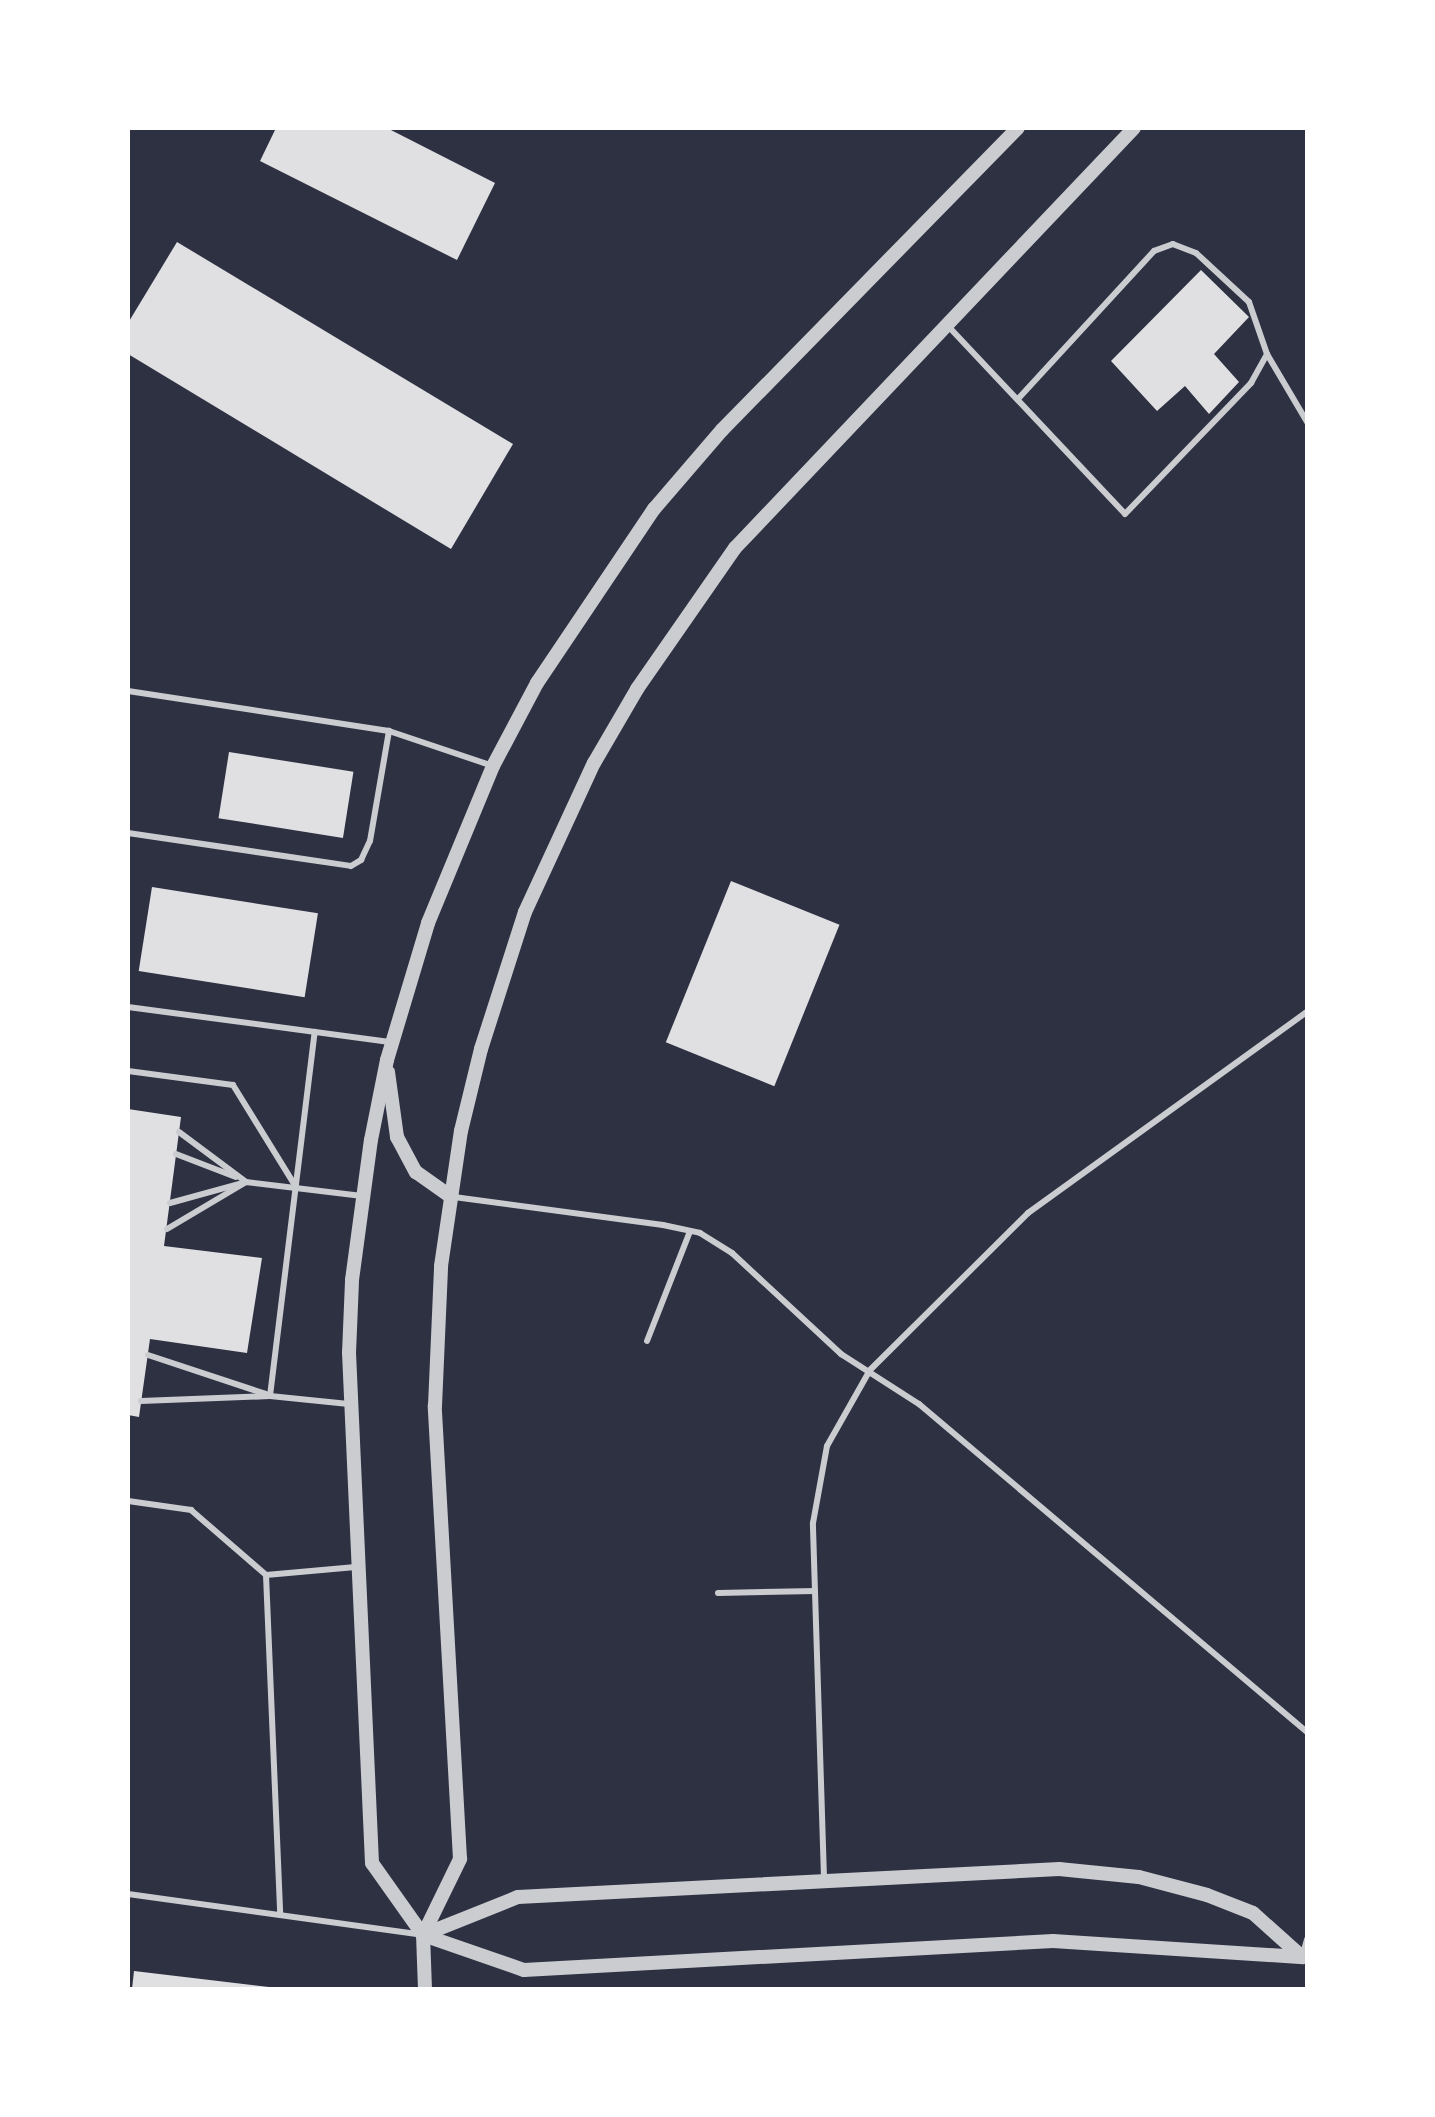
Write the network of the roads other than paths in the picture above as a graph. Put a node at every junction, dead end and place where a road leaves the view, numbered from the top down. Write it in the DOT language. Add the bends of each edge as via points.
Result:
graph roads {
  1 [pos="1018,128"];
  2 [pos="1134,128"];
  3 [pos="945,324"];
  4 [pos="1267,354"];
  5 [pos="1019,398"];
  6 [pos="1307,422"];
  7 [pos="128,691"];
  8 [pos="389,731"];
  9 [pos="493,766"];
  10 [pos="128,833"];
  11 [pos="128,1007"];
  12 [pos="1307,1012"];
  13 [pos="315,1032"];
  14 [pos="392,1042"];
  15 [pos="387,1060"];
  16 [pos="128,1071"];
  17 [pos="179,1132"];
  18 [pos="176,1154"];
  19 [pos="246,1182"];
  20 [pos="296,1187"];
  21 [pos="363,1196"];
  22 [pos="450,1196"];
  23 [pos="170,1203"];
  24 [pos="167,1229"];
  25 [pos="690,1231"];
  26 [pos="647,1341"];
  27 [pos="148,1355"];
  28 [pos="870,1370"];
  29 [pos="270,1396"];
  30 [pos="141,1401"];
  31 [pos="350,1404"];
  32 [pos="128,1501"];
  33 [pos="356,1567"];
  34 [pos="266,1575"];
  35 [pos="815,1591"];
  36 [pos="718,1593"];
  37 [pos="1307,1732"];
  38 [pos="824,1878"];
  39 [pos="128,1894"];
  40 [pos="280,1915"];
  41 [pos="423,1935"];
  42 [pos="1307,1939"];
  43 [pos="1304,1958"];
  44 [pos="425,1989"];
  1 -- 9 [label="street" via="722,430 654,509 597,587"];
  2 -- 3 [label="street"];
  3 -- 5 [label="lane"];
  3 -- 22 [label="street" via="735,548 637,689 594,763 525,912 501,984 474,1076"];
  4 -- 5 [label="lane" via="1249,302 1196,253 1173,244 1154,251"];
  4 -- 5 [label="lane" via="1251,383 1125,514"];
  4 -- 6 [label="lane"];
  7 -- 8 [label="lane"];
  8 -- 9 [label="lane"];
  8 -- 10 [label="lane" via="370,841 361,860 351,866"];
  9 -- 14 [label="street" via="428,923"];
  11 -- 13 [label="lane"];
  12 -- 28 [label="lane" via="1028,1213"];
  13 -- 14 [label="lane"];
  13 -- 20 [label="lane"];
  14 -- 15 [label="street"];
  15 -- 21 [label="street"];
  15 -- 22 [label="street" via="397,1137 416,1172"];
  16 -- 20 [label="lane" via="233,1085"];
  17 -- 19 [label="lane"];
  18 -- 19 [label="lane"];
  19 -- 20 [label="lane"];
  19 -- 23 [label="lane"];
  19 -- 24 [label="lane"];
  20 -- 21 [label="lane"];
  20 -- 29 [label="lane"];
  21 -- 31 [label="street" via="352,1280"];
  22 -- 25 [label="lane"];
  22 -- 41 [label="street" via="435,1406 460,1859"];
  25 -- 26 [label="lane"];
  25 -- 28 [label="lane" via="732,1253 841,1354"];
  27 -- 29 [label="lane"];
  28 -- 35 [label="lane" via="827,1446 813,1523"];
  28 -- 37 [label="lane" via="919,1404"];
  29 -- 30 [label="lane"];
  29 -- 31 [label="lane"];
  31 -- 33 [label="street"];
  32 -- 34 [label="lane" via="191,1510"];
  33 -- 34 [label="lane"];
  33 -- 41 [label="street" via="372,1863"];
  34 -- 40 [label="lane"];
  35 -- 36 [label="lane"];
  35 -- 38 [label="lane"];
  38 -- 41 [label="street" via="518,1897"];
  38 -- 43 [label="street" via="1059,1869 1139,1877 1253,1913"];
  39 -- 40 [label="lane"];
  40 -- 41 [label="lane"];
  41 -- 43 [label="street" via="524,1970 1053,1941"];
  41 -- 44 [label="street"];
  42 -- 43 [label="lane"];
}
